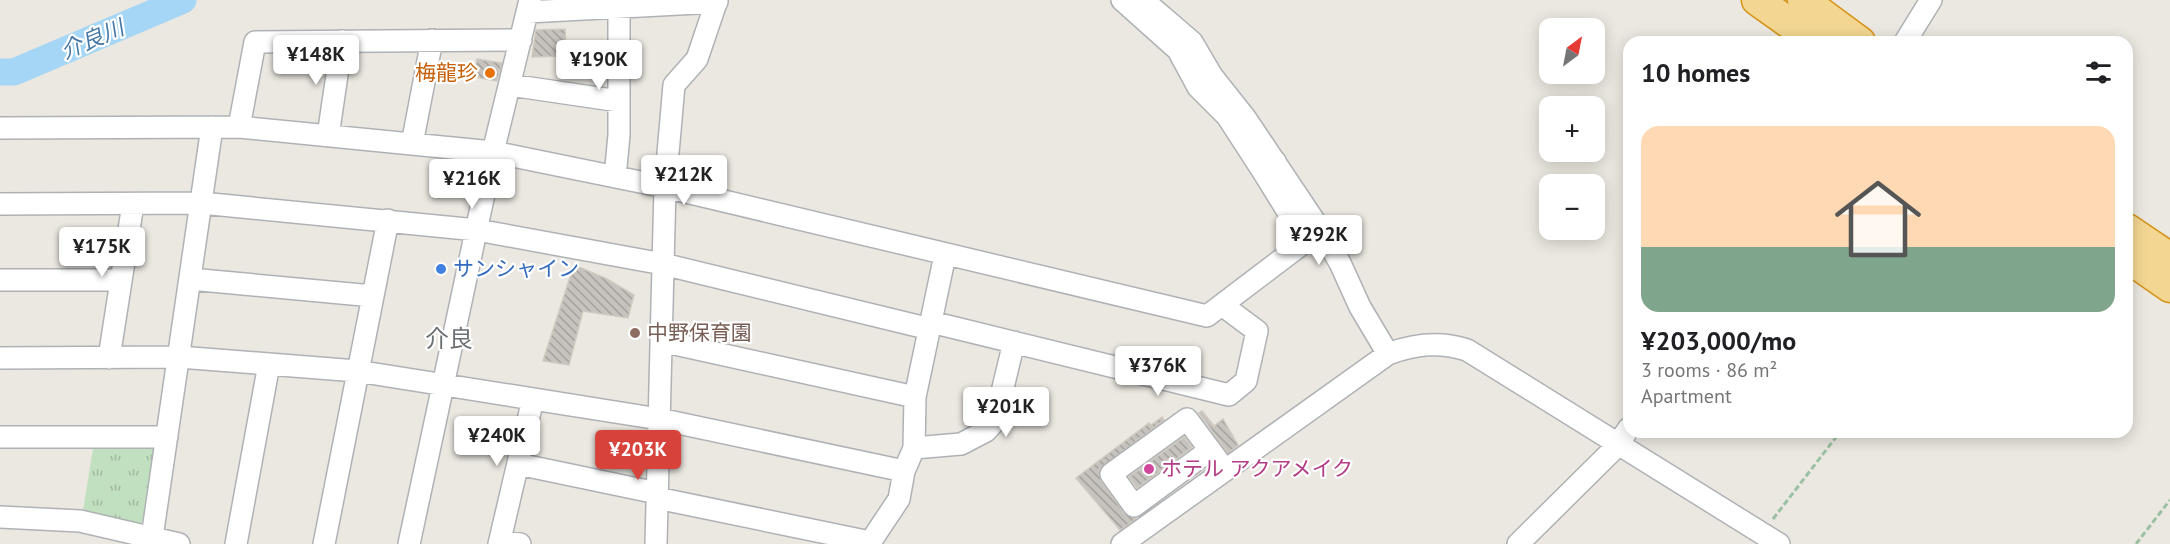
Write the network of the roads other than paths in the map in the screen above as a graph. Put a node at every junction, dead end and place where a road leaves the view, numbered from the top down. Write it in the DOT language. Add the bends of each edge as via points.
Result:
graph roads {
  1 [pos="1122,0"];
  2 [pos="1143,0"];
  3 [pos="1757,0"];
  4 [pos="1803,0"];
  5 [pos="1931,0"];
  6 [pos="717,1"];
  7 [pos="529,6"];
  8 [pos="619,7"];
  9 [pos="1808,36"];
  10 [pos="1852,36"];
  11 [pos="1909,36"];
  12 [pos="521,39"];
  13 [pos="432,40"];
  14 [pos="342,41"];
  15 [pos="510,85"];
  16 [pos="619,101"];
  17 [pos="212,127"];
  18 [pos="239,127"];
  19 [pos="0,128"];
  20 [pos="328,136"];
  21 [pos="412,144"];
  22 [pos="493,152"];
  23 [pos="1268,165"];
  24 [pos="615,177"];
  25 [pos="665,187"];
  26 [pos="201,203"];
  27 [pos="0,204"];
  28 [pos="133,204"];
  29 [pos="388,220"];
  30 [pos="477,230"];
  31 [pos="2133,233"];
  32 [pos="945,255"];
  33 [pos="2170,258"];
  34 [pos="2133,261"];
  35 [pos="663,264"];
  36 [pos="190,279"];
  37 [pos="0,280"];
  38 [pos="121,280"];
  39 [pos="2170,287"];
  40 [pos="373,296"];
  41 [pos="1222,305"];
  42 [pos="930,325"];
  43 [pos="661,341"];
  44 [pos="1014,342"];
  45 [pos="1388,354"];
  46 [pos="178,357"];
  47 [pos="0,358"];
  48 [pos="109,358"];
  49 [pos="269,364"];
  50 [pos="357,371"];
  51 [pos="443,385"];
  52 [pos="915,397"];
  53 [pos="533,399"];
  54 [pos="659,419"];
  55 [pos="1623,434"];
  56 [pos="1623,436"];
  57 [pos="0,437"];
  58 [pos="167,437"];
  59 [pos="1628,438"];
  60 [pos="914,448"];
  61 [pos="1210,450"];
  62 [pos="518,464"];
  63 [pos="1225,470"];
  64 [pos="904,471"];
  65 [pos="657,495"];
  66 [pos="0,517"];
  67 [pos="1764,538"];
  68 [pos="152,540"];
  69 [pos="506,543"];
  70 [pos="869,543"];
  71 [pos="179,544"];
  72 [pos="236,544"];
  73 [pos="324,544"];
  74 [pos="409,544"];
  75 [pos="656,544"];
  76 [pos="1122,544"];
  77 [pos="1518,544"];
  1 -- 23 [label="street" via="1178,50 1198,87"];
  2 -- 23 [label="street" via="1192,42 1212,76 1246,118"];
  3 -- 9 [label="highway"];
  4 -- 10 [label="highway"];
  5 -- 11 [label="street"];
  6 -- 8 [label="street"];
  6 -- 25 [label="street" via="697,59 674,85"];
  7 -- 8 [label="street"];
  7 -- 12 [label="street"];
  8 -- 16 [label="street"];
  12 -- 13 [label="street"];
  12 -- 15 [label="street"];
  13 -- 14 [label="street"];
  13 -- 21 [label="street"];
  14 -- 18 [label="street" via="255,42"];
  14 -- 20 [label="street"];
  15 -- 16 [label="street"];
  15 -- 22 [label="street"];
  16 -- 24 [label="street"];
  17 -- 18 [label="street"];
  17 -- 19 [label="street"];
  17 -- 26 [label="street"];
  18 -- 20 [label="street"];
  20 -- 21 [label="street"];
  21 -- 22 [label="street"];
  22 -- 24 [label="street"];
  22 -- 30 [label="street"];
  23 -- 41 [label="street" via="1306,241"];
  23 -- 45 [label="street" via="1340,263"];
  24 -- 25 [label="street"];
  25 -- 32 [label="street"];
  25 -- 35 [label="street"];
  26 -- 28 [label="street"];
  26 -- 29 [label="street"];
  26 -- 36 [label="street"];
  27 -- 28 [label="street"];
  28 -- 38 [label="street"];
  29 -- 30 [label="street"];
  29 -- 40 [label="street"];
  30 -- 35 [label="street"];
  30 -- 51 [label="street"];
  31 -- 33 [label="highway"];
  32 -- 41 [label="street" via="966,256 1207,315"];
  32 -- 42 [label="street"];
  34 -- 39 [label="highway"];
  35 -- 42 [label="street"];
  35 -- 43 [label="street"];
  36 -- 40 [label="street"];
  36 -- 46 [label="street"];
  37 -- 38 [label="street"];
  38 -- 48 [label="street"];
  40 -- 50 [label="street"];
  41 -- 44 [label="street" via="1257,331 1246,381 1229,395"];
  42 -- 44 [label="street"];
  42 -- 52 [label="street"];
  43 -- 52 [label="street"];
  43 -- 54 [label="street"];
  44 -- 60 [label="street" via="995,421 961,444"];
  45 -- 55 [label="street" via="1434,344 1467,350"];
  45 -- 63 [label="street"];
  46 -- 48 [label="street"];
  46 -- 49 [label="street"];
  46 -- 58 [label="street"];
  47 -- 48 [label="street"];
  49 -- 50 [label="street"];
  49 -- 72 [label="street"];
  50 -- 51 [label="street"];
  50 -- 73 [label="street"];
  51 -- 53 [label="street"];
  51 -- 74 [label="street"];
  52 -- 60 [label="street"];
  53 -- 54 [label="street"];
  53 -- 62 [label="street"];
  54 -- 64 [label="street"];
  54 -- 65 [label="street"];
  56 -- 77 [label="street"];
  57 -- 58 [label="street"];
  58 -- 68 [label="street"];
  59 -- 67 [label="street"];
  60 -- 64 [label="street"];
  61 -- 61 [label="street" via="1187,419 1111,474 1134,506"];
  61 -- 63 [label="street"];
  62 -- 65 [label="street"];
  62 -- 69 [label="street"];
  63 -- 76 [label="street"];
  64 -- 70 [label="street" via="899,498"];
  65 -- 70 [label="street"];
  65 -- 75 [label="street"];
  66 -- 68 [label="street" via="80,521"];
  68 -- 71 [label="street"];
}
